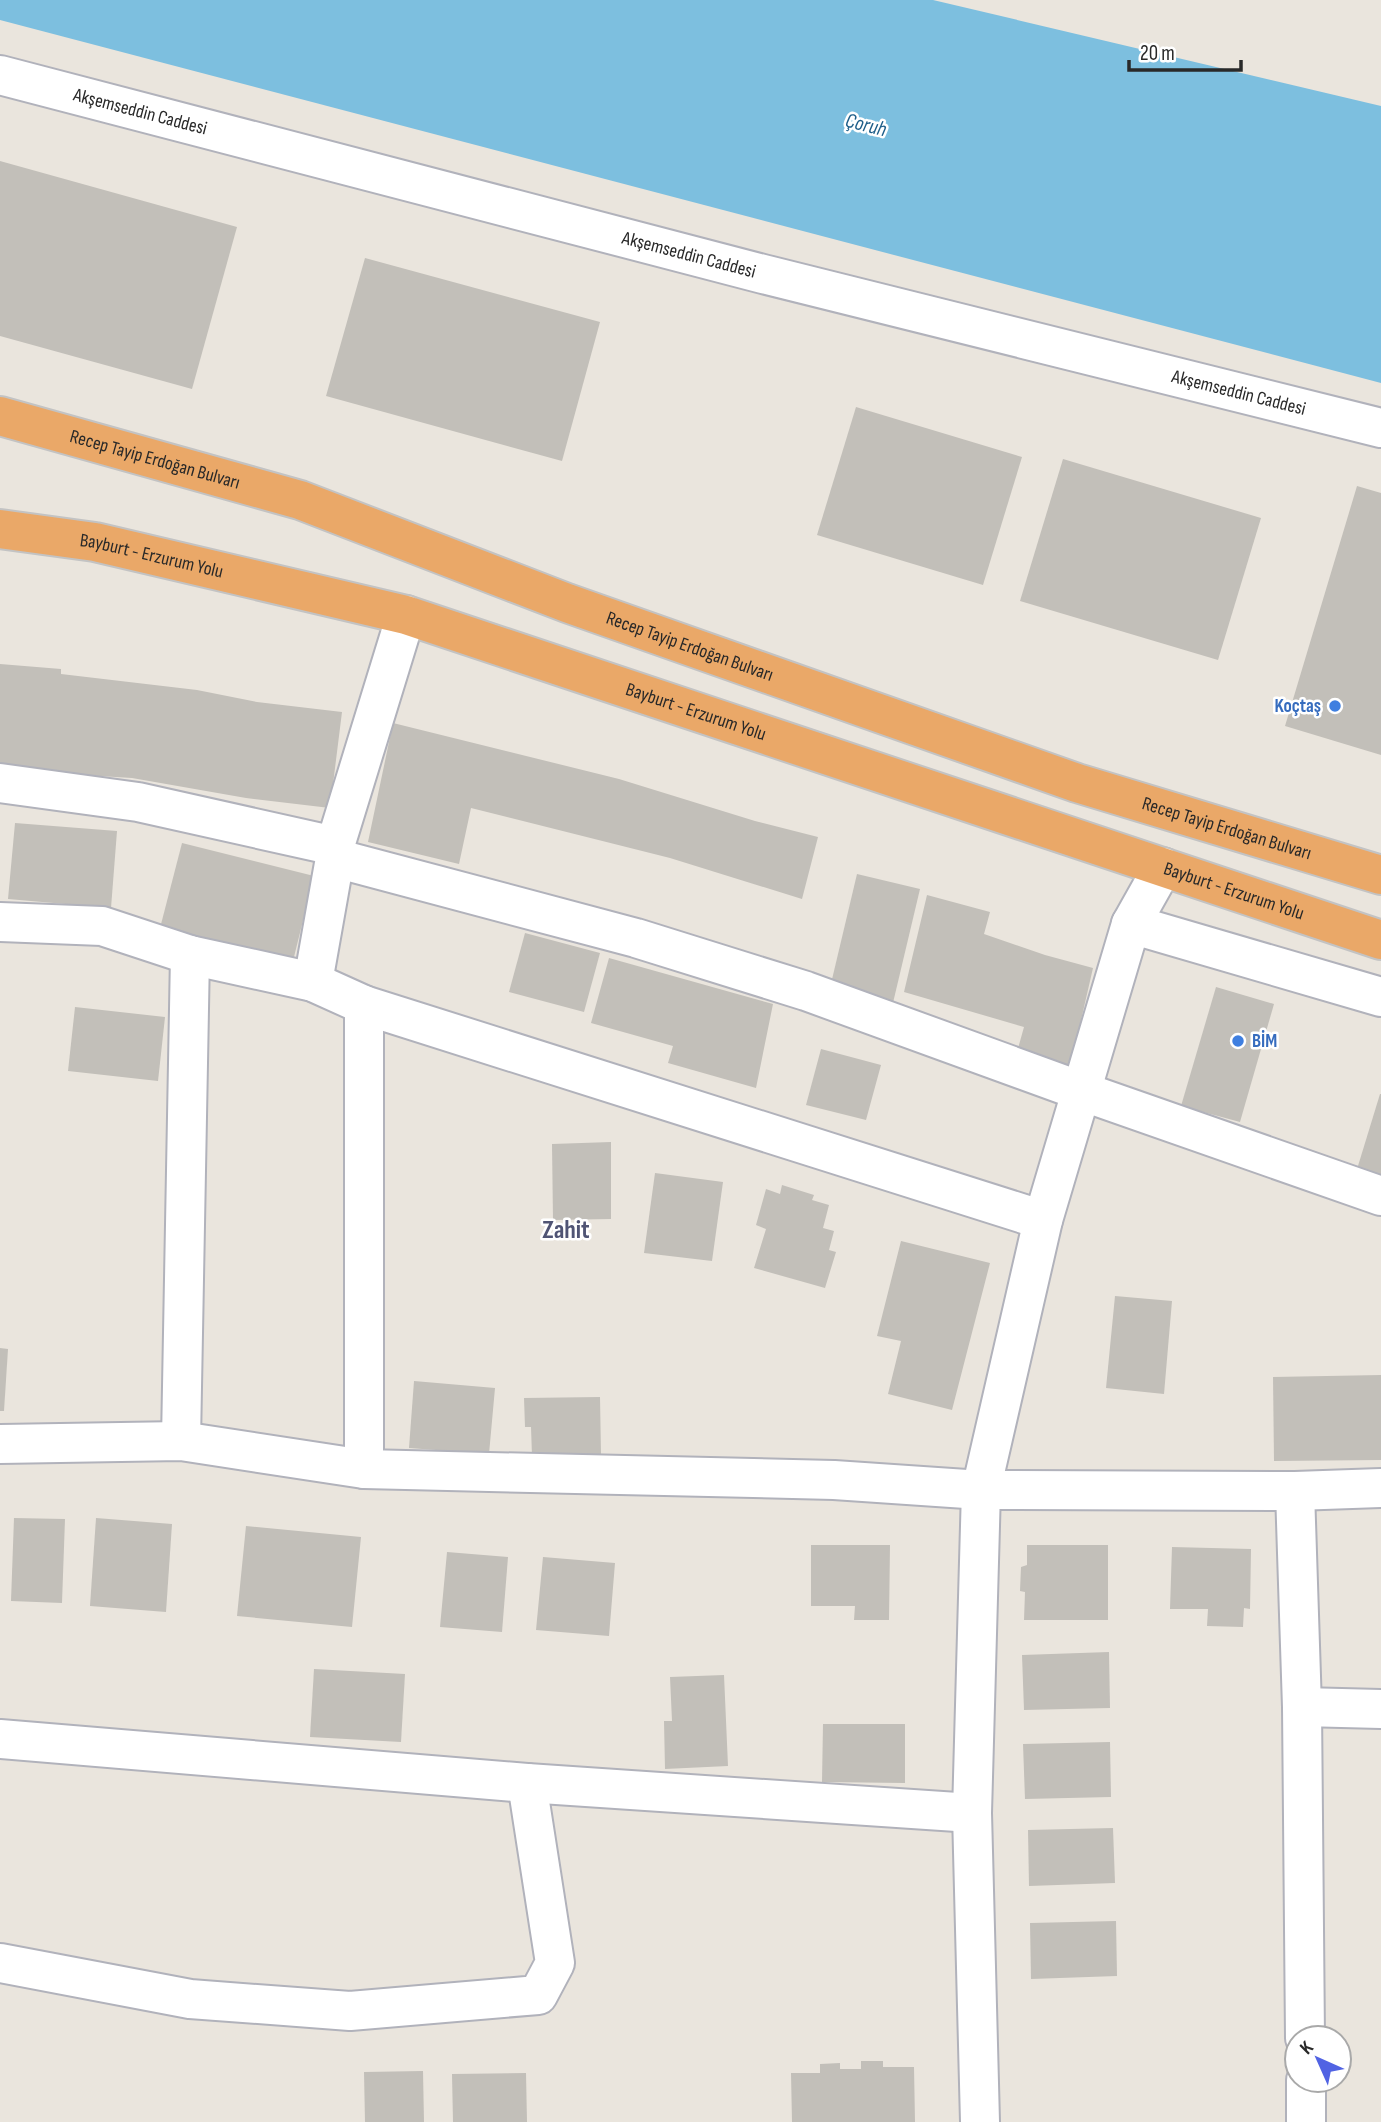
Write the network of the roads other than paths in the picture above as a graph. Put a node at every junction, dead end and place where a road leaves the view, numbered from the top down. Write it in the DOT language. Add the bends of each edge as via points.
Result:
graph roads {
  1 [pos="0,75"];
  2 [pos="0,416"];
  3 [pos="1381,428"];
  4 [pos="0,529"];
  5 [pos="407,615"];
  6 [pos="0,783"];
  7 [pos="335,852"];
  8 [pos="1163,867"];
  9 [pos="1381,875"];
  10 [pos="0,922"];
  11 [pos="1131,924"];
  12 [pos="1381,940"];
  13 [pos="190,955"];
  14 [pos="313,982"];
  15 [pos="1381,998"];
  16 [pos="364,1005"];
  17 [pos="1081,1091"];
  18 [pos="1381,1196"];
  19 [pos="1043,1220"];
  20 [pos="181,1441"];
  21 [pos="0,1444"];
  22 [pos="364,1469"];
  23 [pos="1381,1488"];
  24 [pos="981,1490"];
  25 [pos="1295,1491"];
  26 [pos="1302,1707"];
  27 [pos="1381,1709"];
  28 [pos="0,1739"];
  29 [pos="527,1783"];
  30 [pos="972,1813"];
  31 [pos="0,1964"];
  32 [pos="1305,2024"];
  33 [pos="1306,2094"];
  34 [pos="980,2122"];
  35 [pos="1306,2122"];
  1 -- 3 [label="street, Akşemseddin Caddesi" via="762,274"];
  2 -- 9 [label="highway, Recep Tayip Erdoğan Bulvarı" via="300,500 567,603 1064,778"];
  4 -- 5 [label="highway, Bayburt - Erzurum Yolu" via="95,542"];
  5 -- 7 [label="street"];
  5 -- 8 [label="highway, Bayburt - Erzurum Yolu"];
  6 -- 7 [label="street" via="138,803"];
  7 -- 14 [label="street"];
  7 -- 17 [label="street" via="806,991"];
  8 -- 11 [label="street"];
  8 -- 12 [label="highway, Bayburt - Erzurum Yolu"];
  10 -- 13 [label="street" via="102,926"];
  11 -- 15 [label="street"];
  11 -- 17 [label="street"];
  13 -- 14 [label="street"];
  13 -- 20 [label="street"];
  14 -- 16 [label="street"];
  16 -- 19 [label="street"];
  16 -- 22 [label="street"];
  17 -- 18 [label="street"];
  17 -- 19 [label="street"];
  19 -- 24 [label="street"];
  20 -- 21 [label="street"];
  20 -- 22 [label="street"];
  22 -- 24 [label="street" via="834,1480"];
  23 -- 25 [label="street"];
  24 -- 25 [label="street"];
  24 -- 30 [label="street"];
  25 -- 26 [label="street"];
  26 -- 27 [label="street"];
  26 -- 32 [label="street"];
  28 -- 29 [label="street"];
  29 -- 30 [label="street"];
  29 -- 31 [label="street" via="555,1963 538,1995 349,2011 190,1999"];
  30 -- 34 [label="street"];
  33 -- 35 [label="street"];
}
